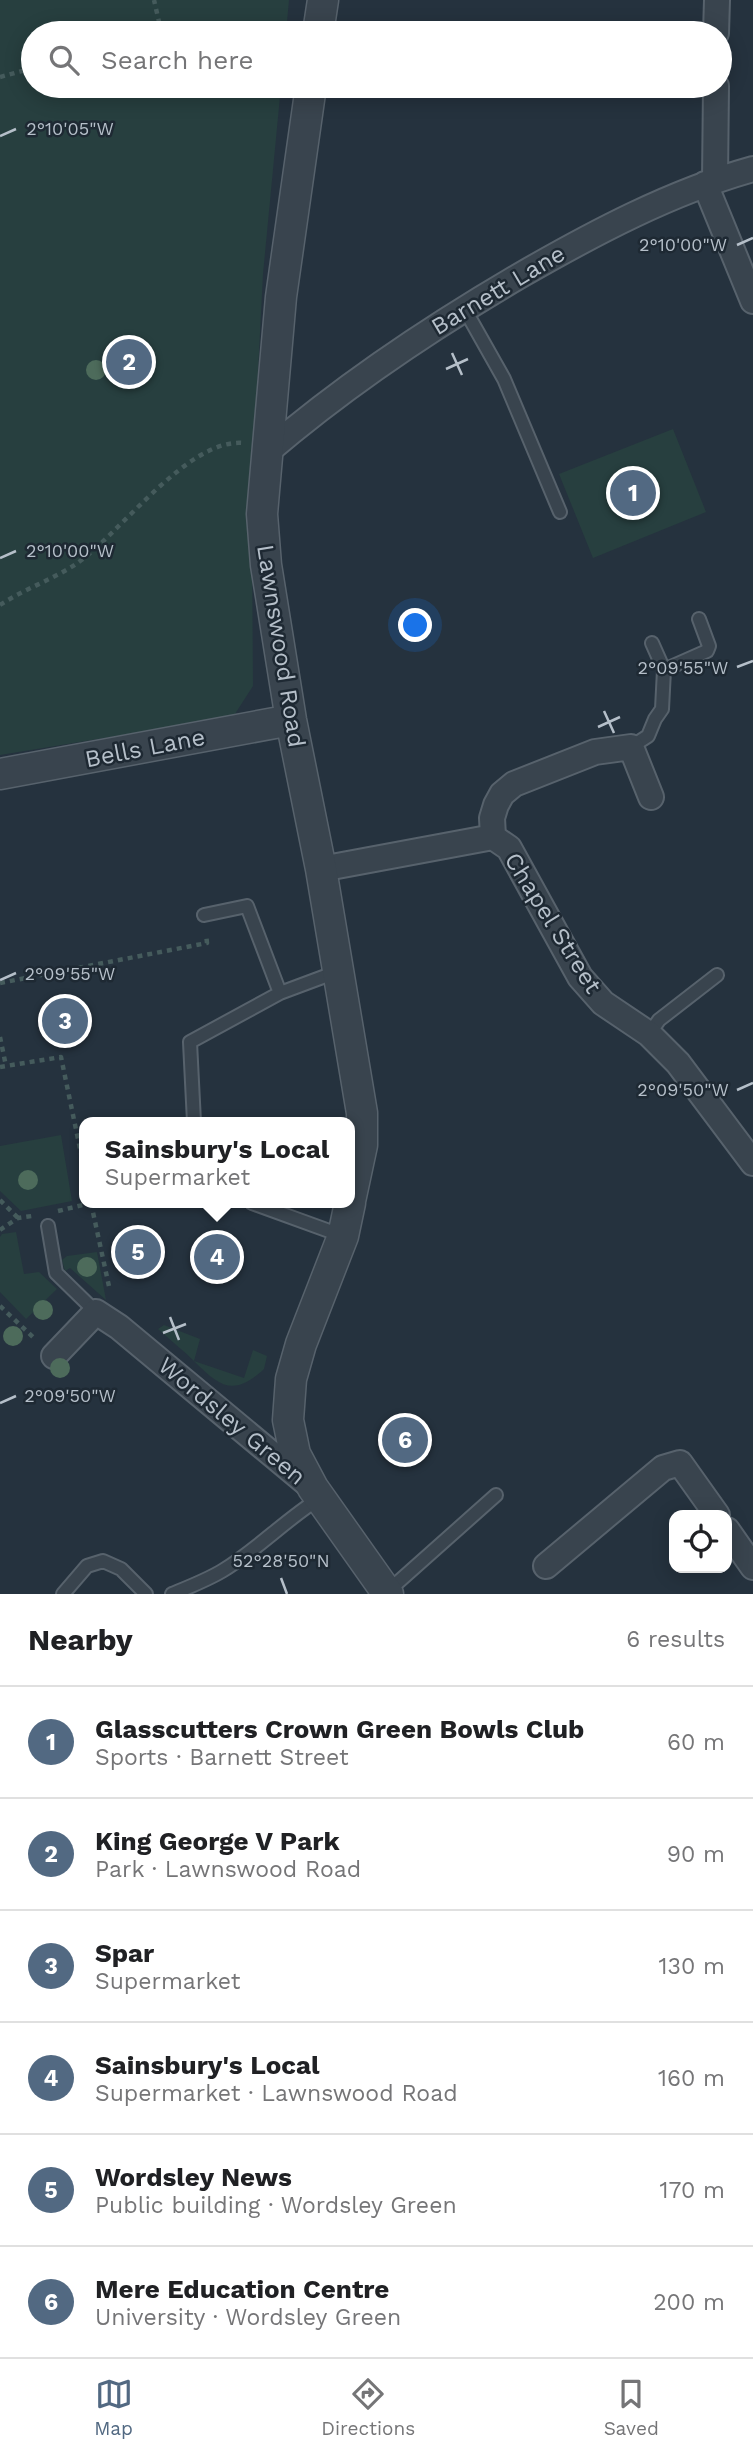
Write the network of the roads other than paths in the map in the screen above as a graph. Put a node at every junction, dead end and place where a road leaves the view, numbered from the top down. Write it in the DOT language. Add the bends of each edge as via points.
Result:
graph roads {
  1 [pos="323,0"];
  2 [pos="716,0"];
  3 [pos="320,21"];
  4 [pos="716,21"];
  5 [pos="309,98"];
  6 [pos="715,98"];
  7 [pos="753,170"];
  8 [pos="710,182"];
  9 [pos="753,301"];
  10 [pos="464,308"];
  11 [pos="267,448"];
  12 [pos="560,512"];
  13 [pos="699,619"];
  14 [pos="652,643"];
  15 [pos="664,670"];
  16 [pos="291,720"];
  17 [pos="631,747"];
  18 [pos="0,774"];
  19 [pos="651,797"];
  20 [pos="493,837"];
  21 [pos="321,869"];
  22 [pos="204,915"];
  23 [pos="339,971"];
  24 [pos="717,975"];
  25 [pos="281,993"];
  26 [pos="649,1034"];
  27 [pos="194,1117"];
  28 [pos="753,1163"];
  29 [pos="355,1178"];
  30 [pos="266,1208"];
  31 [pos="349,1208"];
  32 [pos="48,1226"];
  33 [pos="343,1236"];
  34 [pos="96,1312"];
  35 [pos="54,1356"];
  36 [pos="317,1493"];
  37 [pos="496,1495"];
  38 [pos="713,1510"];
  39 [pos="732,1537"];
  40 [pos="546,1566"];
  41 [pos="753,1567"];
  42 [pos="388,1593"];
  43 [pos="63,1594"];
  44 [pos="146,1594"];
  45 [pos="172,1594"];
  1 -- 3 [label="street"];
  2 -- 4 [label="street"];
  5 -- 11 [label="street, Lawnswood Road" via="281,298"];
  6 -- 8 [label="street"];
  7 -- 8 [label="street, Barnett Lane"];
  8 -- 9 [label="street"];
  8 -- 10 [label="street, Barnett Lane" via="588,236"];
  10 -- 11 [label="street, Barnett Lane"];
  10 -- 12 [label="lane" via="504,379"];
  11 -- 16 [label="street, Lawnswood Road" via="262,514 265,565"];
  13 -- 15 [label="lane" via="707,652"];
  14 -- 15 [label="lane"];
  15 -- 17 [label="lane" via="662,709 648,736"];
  16 -- 18 [label="street, Bells Lane"];
  16 -- 21 [label="street, Lawnswood Road"];
  17 -- 19 [label="street"];
  17 -- 20 [label="street, Chapel Street" via="595,752 514,784 496,805"];
  20 -- 21 [label="street, Chapel Street"];
  20 -- 26 [label="street, Chapel Street" via="509,848 580,976 603,1003"];
  21 -- 23 [label="street, Lawnswood Road"];
  22 -- 25 [label="lane" via="247,906"];
  23 -- 25 [label="lane"];
  23 -- 29 [label="street, Lawnswood Road" via="362,1113"];
  24 -- 26 [label="lane"];
  25 -- 27 [label="lane" via="190,1041"];
  26 -- 28 [label="street, Chapel Street" via="678,1063"];
  30 -- 33 [label="lane"];
  31 -- 33 [label="street, Lawnswood Road"];
  32 -- 34 [label="lane" via="57,1273"];
  33 -- 36 [label="street, Lawnswood Road" via="291,1379 288,1420 295,1454"];
  34 -- 35 [label="street"];
  34 -- 36 [label="street, Wordsley Green"];
  36 -- 42 [label="street, Wordsley Green"];
  36 -- 45 [label="lane" via="254,1549 222,1571"];
  37 -- 42 [label="lane"];
  38 -- 40 [label="street" via="680,1463 663,1468"];
  39 -- 41 [label="street"];
  43 -- 44 [label="lane" via="87,1566 103,1561 121,1569"];
}
